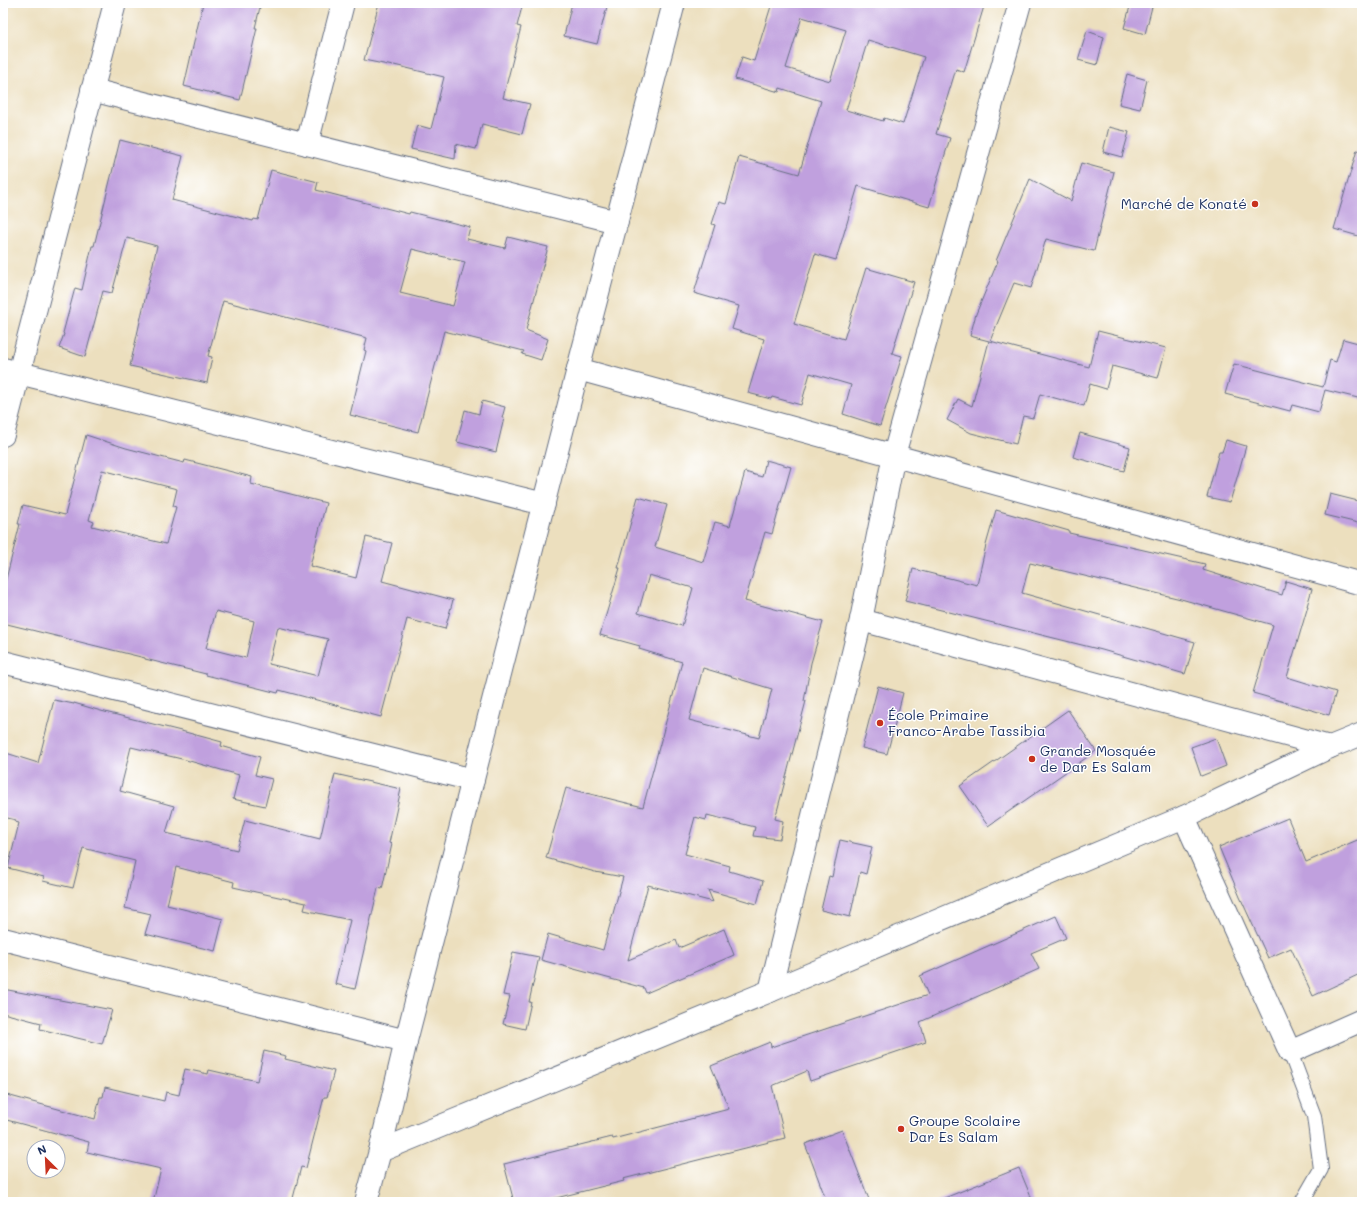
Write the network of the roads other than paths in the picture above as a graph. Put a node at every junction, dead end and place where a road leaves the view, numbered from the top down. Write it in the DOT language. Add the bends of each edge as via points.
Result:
graph roads {
  1 [pos="115,3"];
  2 [pos="343,3"];
  3 [pos="674,3"];
  4 [pos="1020,3"];
  5 [pos="92,90"];
  6 [pos="307,144"];
  7 [pos="617,222"];
  8 [pos="578,369"];
  9 [pos="11,370"];
  10 [pos="3,435"];
  11 [pos="894,455"];
  12 [pos="544,504"];
  13 [pos="1362,584"];
  14 [pos="862,620"];
  15 [pos="3,662"];
  16 [pos="1362,734"];
  17 [pos="1330,747"];
  18 [pos="473,780"];
  19 [pos="1184,817"];
  20 [pos="3,939"];
  21 [pos="770,991"];
  22 [pos="1362,1020"];
  23 [pos="406,1041"];
  24 [pos="1290,1052"];
  25 [pos="380,1151"];
  26 [pos="366,1202"];
  27 [pos="1302,1202"];
  1 -- 5 [label="street"];
  2 -- 6 [label="street"];
  3 -- 7 [label="street"];
  4 -- 11 [label="street"];
  5 -- 6 [label="street"];
  5 -- 9 [label="street"];
  6 -- 7 [label="street"];
  7 -- 8 [label="street"];
  8 -- 11 [label="street"];
  8 -- 12 [label="street"];
  9 -- 10 [label="street"];
  9 -- 12 [label="street"];
  11 -- 13 [label="street"];
  11 -- 14 [label="street"];
  12 -- 18 [label="street"];
  14 -- 17 [label="street"];
  14 -- 21 [label="street"];
  15 -- 18 [label="street"];
  16 -- 17 [label="street"];
  17 -- 19 [label="street"];
  18 -- 23 [label="street"];
  19 -- 21 [label="street"];
  19 -- 24 [label="street"];
  20 -- 23 [label="street"];
  21 -- 25 [label="street"];
  22 -- 24 [label="street"];
  23 -- 25 [label="street"];
  24 -- 27 [label="lane" via="1314,1116 1321,1169"];
  25 -- 26 [label="street"];
}
